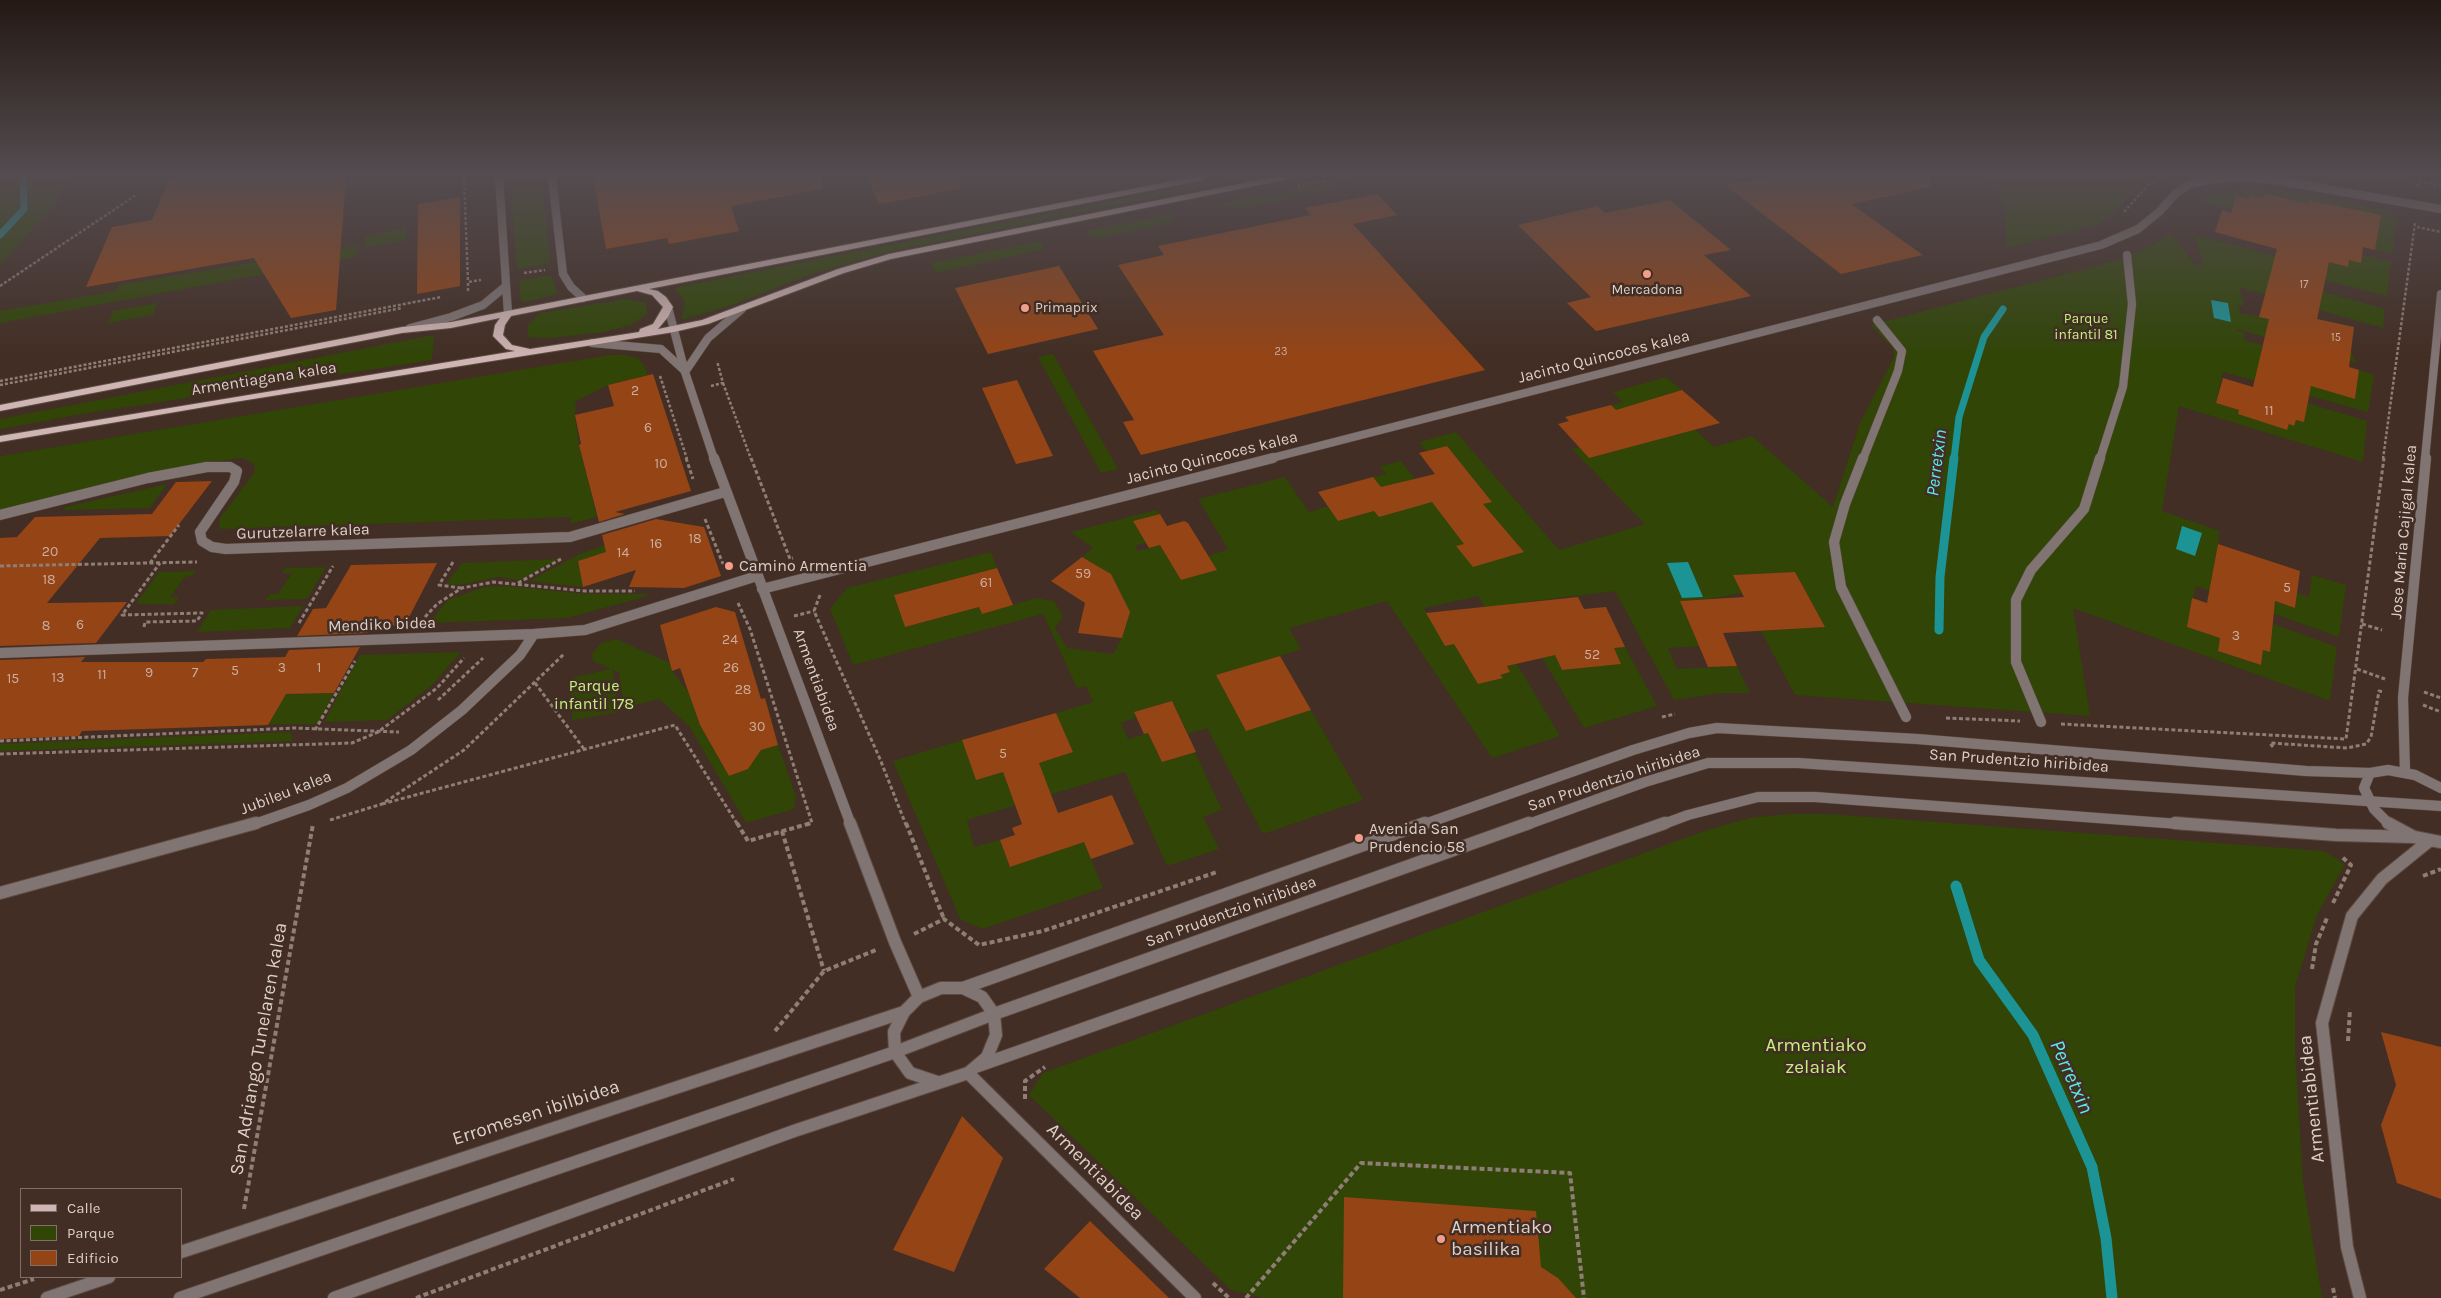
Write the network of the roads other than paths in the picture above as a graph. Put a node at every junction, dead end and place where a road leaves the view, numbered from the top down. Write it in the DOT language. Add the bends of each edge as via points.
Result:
graph roads {
  1 [pos="503,238"];
  2 [pos="559,238"];
  3 [pos="894,238"];
  4 [pos="984,238"];
  5 [pos="2118,238"];
  6 [pos="2127,255"];
  7 [pos="506,286"];
  8 [pos="636,289"];
  9 [pos="2441,294"];
  10 [pos="583,298"];
  11 [pos="668,307"];
  12 [pos="742,309"];
  13 [pos="508,314"];
  14 [pos="1877,320"];
  15 [pos="674,329"];
  16 [pos="402,330"];
  17 [pos="628,338"];
  18 [pos="592,343"];
  19 [pos="534,353"];
  20 [pos="686,372"];
  21 [pos="0,408"];
  22 [pos="0,440"];
  23 [pos="725,492"];
  24 [pos="0,515"];
  25 [pos="757,576"];
  26 [pos="762,589"];
  27 [pos="534,634"];
  28 [pos="0,653"];
  29 [pos="1906,717"];
  30 [pos="2041,722"];
  31 [pos="2405,772"];
  32 [pos="2370,773"];
  33 [pos="2438,784"];
  34 [pos="2368,801"];
  35 [pos="2441,806"];
  36 [pos="2414,837"];
  37 [pos="2435,842"];
  38 [pos="0,893"];
  39 [pos="963,988"];
  40 [pos="919,997"];
  41 [pos="904,1012"];
  42 [pos="994,1014"];
  43 [pos="895,1052"];
  44 [pos="973,1070"];
  45 [pos="937,1082"];
  46 [pos="182,1252"];
  47 [pos="106,1278"];
  48 [pos="47,1298"];
  49 [pos="180,1298"];
  50 [pos="334,1298"];
  51 [pos="1195,1298"];
  52 [pos="2360,1298"];
  1 -- 7 [label="street"];
  2 -- 10 [label="street" via="563,274"];
  3 -- 8 [label="main road, Armentiagana kalea"];
  4 -- 12 [label="main road, Armentiagana kalea" via="889,257 841,271"];
  5 -- 26 [label="street, Jacinto Quincoces kalea" via="2101,245"];
  6 -- 30 [label="street" via="2132,304 2123,387 2084,509 2030,570 2016,600 2016,662"];
  7 -- 13 [label="street"];
  7 -- 16 [label="street" via="470,311"];
  8 -- 10 [label="main road, Armentiagana kalea"];
  8 -- 11 [label="main road, Armentiagana kalea" via="655,293"];
  9 -- 31 [label="street, Jose Maria Cajigal kalea" via="2403,698"];
  10 -- 13 [label="main road, Armentiagana kalea"];
  11 -- 15 [label="street, Armentiabidea"];
  11 -- 17 [label="main road, Armentiagana kalea" via="656,326"];
  12 -- 15 [label="main road, Armentiagana kalea"];
  12 -- 20 [label="street" via="708,338"];
  13 -- 16 [label="main road, Armentiagana kalea"];
  13 -- 19 [label="main road, Armentiagana kalea" via="500,325 498,336 509,347"];
  14 -- 29 [label="street" via="1902,352 1898,371 1845,504 1834,542 1842,587"];
  15 -- 17 [label="main road, Armentiagana kalea"];
  15 -- 20 [label="street, Armentiabidea"];
  16 -- 21 [label="main road, Armentiagana kalea"];
  17 -- 18 [label="main road, Armentiagana kalea"];
  18 -- 19 [label="main road, Armentiagana kalea"];
  18 -- 20 [label="street" via="660,349"];
  19 -- 22 [label="main road, Armentiagana kalea" via="228,400"];
  20 -- 23 [label="street, Armentiabidea"];
  23 -- 24 [label="street, Gurutzelarre kalea" via="570,537 246,549 212,547 202,541 200,532 234,482 237,471 230,467 207,467 148,478"];
  23 -- 25 [label="street, Armentiabidea"];
  25 -- 26 [label="street, Armentiabidea"];
  25 -- 27 [label="street, Mendiko bidea" via="585,630"];
  26 -- 40 [label="street, Armentiabidea" via="895,942"];
  27 -- 28 [label="street, Mendiko bidea"];
  27 -- 38 [label="street, Jubileu kalea" via="520,655 462,710 410,750 347,788 310,805 244,827"];
  31 -- 32 [label="street, San Prudentzio hiribidea"];
  31 -- 33 [label="street, San Prudentzio hiribidea"];
  32 -- 34 [label="street" via="2364,788"];
  32 -- 39 [label="street, San Prudentzio hiribidea" via="1917,739 1717,728 1632,750"];
  34 -- 35 [label="street, San Prudentzio hiribidea"];
  34 -- 36 [label="street" via="2389,824"];
  34 -- 42 [label="street, San Prudentzio hiribidea" via="1798,763 1708,763 1645,782"];
  36 -- 37 [label="street"];
  36 -- 44 [label="street" via="2336,835 1815,797 1758,797 1688,815"];
  37 -- 52 [label="street, Armentiabidea" via="2382,879 2352,916 2322,1023 2347,1247"];
  39 -- 40 [label="street" via="940,988"];
  39 -- 42 [label="street" via="982,997"];
  40 -- 41 [label="street"];
  41 -- 43 [label="street" via="894,1032"];
  41 -- 46 [label="street, Erromesen ibilbidea"];
  42 -- 43 [label="street, San Prudentzio hiribidea"];
  42 -- 44 [label="street" via="996,1035 987,1057"];
  43 -- 45 [label="street" via="910,1073"];
  43 -- 49 [label="street"];
  44 -- 45 [label="street"];
  44 -- 51 [label="street, Armentiabidea"];
  45 -- 50 [label="street"];
  47 -- 48 [label="street"];
}
